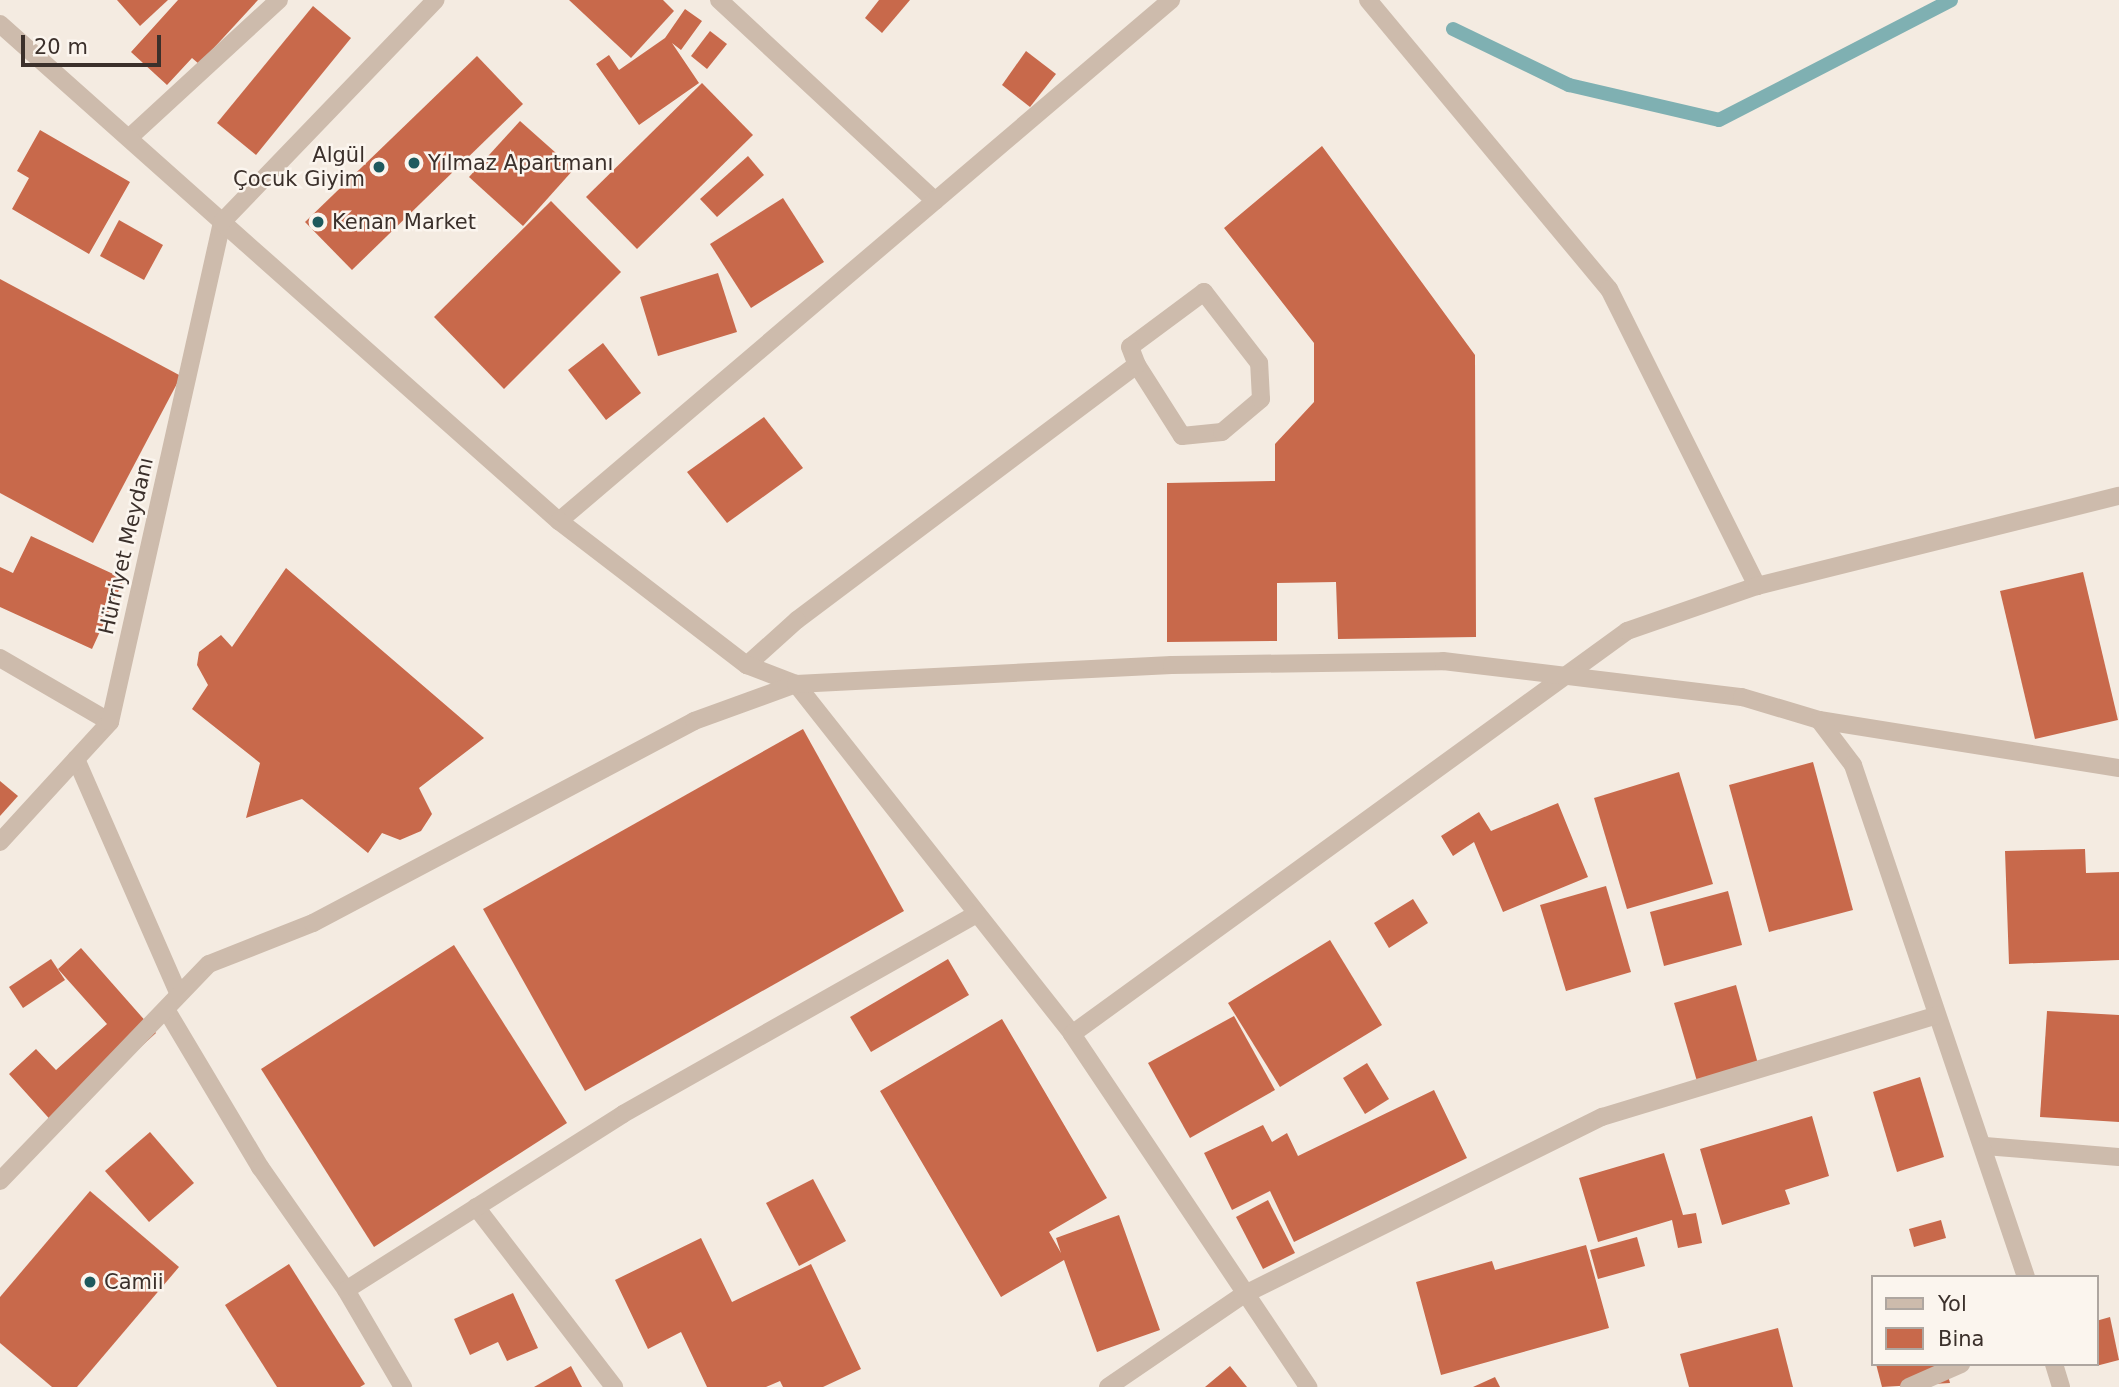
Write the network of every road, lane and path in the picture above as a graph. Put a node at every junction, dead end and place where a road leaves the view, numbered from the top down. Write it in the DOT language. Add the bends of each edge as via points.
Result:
graph roads {
  1 [pos="279,0"];
  2 [pos="436,0"];
  3 [pos="719,0"];
  4 [pos="1171,0"];
  5 [pos="1368,0"];
  6 [pos="0,24"];
  7 [pos="131,136"];
  8 [pos="935,201"];
  9 [pos="222,222"];
  10 [pos="1137,365"];
  11 [pos="2119,496"];
  12 [pos="559,521"];
  13 [pos="1756,586"];
  14 [pos="0,658"];
  15 [pos="747,665"];
  16 [pos="1576,673"];
  17 [pos="796,684"];
  18 [pos="1819,720"];
  19 [pos="110,722"];
  20 [pos="76,759"];
  21 [pos="2119,768"];
  22 [pos="0,842"];
  23 [pos="976,914"];
  24 [pos="178,992"];
  25 [pos="167,1011"];
  26 [pos="1937,1015"];
  27 [pos="1072,1034"];
  28 [pos="1984,1146"];
  29 [pos="2119,1157"];
  30 [pos="0,1181"];
  31 [pos="476,1207"];
  32 [pos="2025,1275"];
  33 [pos="346,1290"];
  34 [pos="1243,1295"];
  35 [pos="1956,1366"];
  36 [pos="2055,1366"];
  37 [pos="403,1387"];
  38 [pos="614,1387"];
  39 [pos="1108,1387"];
  40 [pos="1308,1387"];
  41 [pos="1909,1387"];
  42 [pos="2061,1387"];
  1 -- 7 [label="street"];
  2 -- 9 [label="street"];
  3 -- 8 [label="street"];
  4 -- 8 [label="street"];
  5 -- 13 [label="street" via="1609,289"];
  6 -- 7 [label="street"];
  7 -- 9 [label="street"];
  8 -- 12 [label="street"];
  9 -- 12 [label="street"];
  9 -- 19 [label="street, Hürriyet Meydanı"];
  10 -- 10 [label="street" via="1182,436 1222,432 1261,399 1259,363 1204,292 1130,347"];
  10 -- 15 [label="street" via="797,620"];
  11 -- 13 [label="street"];
  12 -- 15 [label="street"];
  13 -- 16 [label="street" via="1627,631"];
  14 -- 19 [label="street"];
  15 -- 17 [label="street"];
  16 -- 17 [label="street" via="1443,661 980,672"];
  16 -- 18 [label="street" via="1742,697"];
  16 -- 27 [label="street"];
  17 -- 23 [label="street"];
  17 -- 24 [label="street" via="694,720 313,923 209,964"];
  18 -- 21 [label="street"];
  18 -- 26 [label="street" via="1853,765"];
  19 -- 20 [label="street, Hürriyet Meydanı"];
  20 -- 22 [label="street, Hürriyet Meydanı"];
  20 -- 24 [label="street"];
  23 -- 27 [label="street"];
  23 -- 31 [label="street" via="623,1114"];
  24 -- 25 [label="street"];
  25 -- 30 [label="street"];
  25 -- 33 [label="street" via="260,1167"];
  26 -- 28 [label="street"];
  26 -- 34 [label="street" via="1602,1117"];
  27 -- 34 [label="street"];
  28 -- 29 [label="street"];
  28 -- 32 [label="street"];
  31 -- 33 [label="street"];
  31 -- 38 [label="street"];
  33 -- 37 [label="street"];
  34 -- 39 [label="street"];
  34 -- 40 [label="street"];
  35 -- 41 [label="street"];
  36 -- 42 [label="street"];
}
